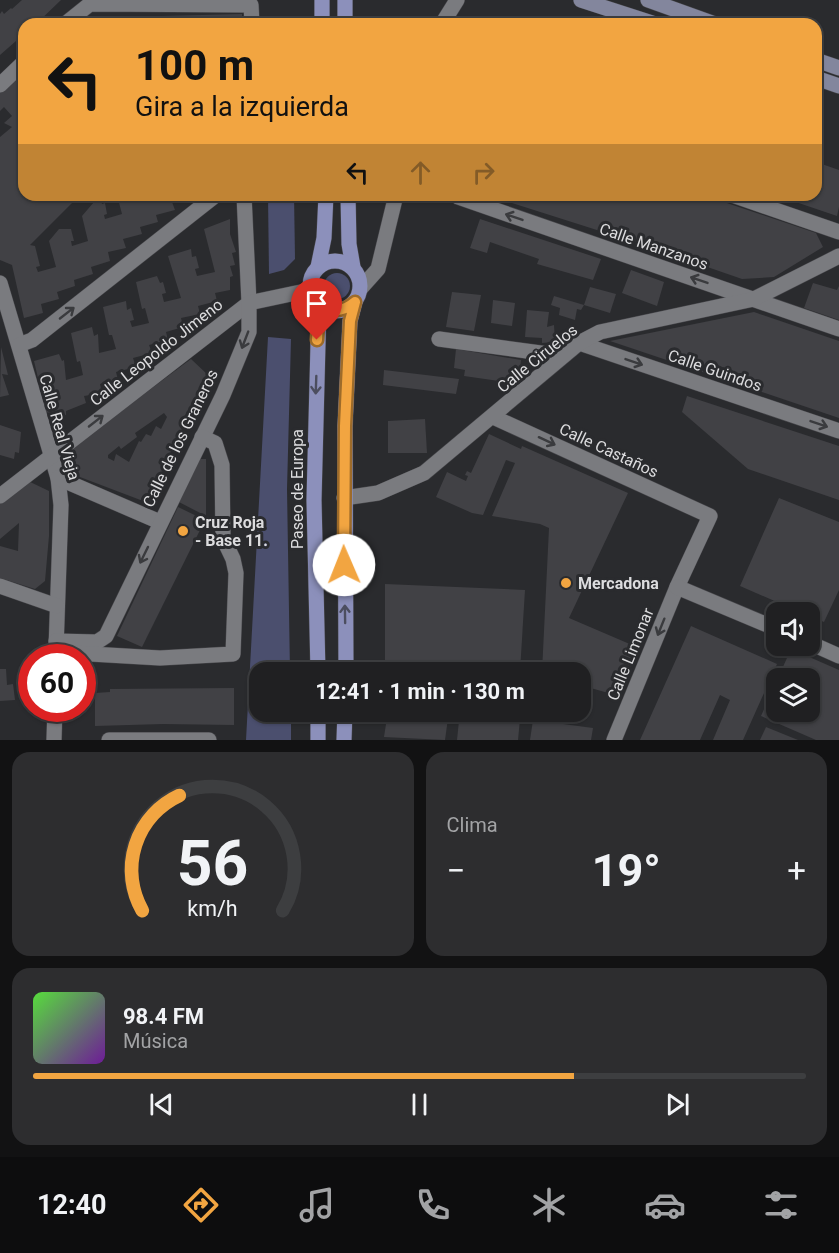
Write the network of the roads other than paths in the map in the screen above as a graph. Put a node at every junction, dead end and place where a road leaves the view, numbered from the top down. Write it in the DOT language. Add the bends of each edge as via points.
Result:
graph roads {
  1 [pos="322,0"];
  2 [pos="345,0"];
  3 [pos="457,0"];
  4 [pos="581,0"];
  5 [pos="648,0"];
  6 [pos="72,18"];
  7 [pos="252,18"];
  8 [pos="322,18"];
  9 [pos="345,18"];
  10 [pos="445,18"];
  11 [pos="636,18"];
  12 [pos="698,18"];
  13 [pos="822,62"];
  14 [pos="18,68"];
  15 [pos="839,68"];
  16 [pos="822,80"];
  17 [pos="0,85"];
  18 [pos="839,86"];
  19 [pos="208,201"];
  20 [pos="244,201"];
  21 [pos="326,201"];
  22 [pos="348,201"];
  23 [pos="395,201"];
  24 [pos="472,201"];
  25 [pos="749,201"];
  26 [pos="839,232"];
  27 [pos="839,256"];
  28 [pos="318,267"];
  29 [pos="353,267"];
  30 [pos="0,283"];
  31 [pos="310,290"];
  32 [pos="358,295"];
  33 [pos="754,299"];
  34 [pos="249,303"];
  35 [pos="319,305"];
  36 [pos="839,329"];
  37 [pos="439,339"];
  38 [pos="579,343"];
  39 [pos="19,345"];
  40 [pos="563,356"];
  41 [pos="494,417"];
  42 [pos="839,431"];
  43 [pos="202,437"];
  44 [pos="53,454"];
  45 [pos="58,478"];
  46 [pos="0,496"];
  47 [pos="344,498"];
  48 [pos="710,516"];
  49 [pos="160,522"];
  50 [pos="0,586"];
  51 [pos="677,587"];
  52 [pos="57,606"];
  53 [pos="766,624"];
  54 [pos="100,640"];
  55 [pos="56,644"];
  56 [pos="87,644"];
  57 [pos="820,648"];
  58 [pos="96,655"];
  59 [pos="107,656"];
  60 [pos="839,656"];
  61 [pos="318,662"];
  62 [pos="346,662"];
  63 [pos="55,722"];
  64 [pos="318,722"];
  65 [pos="345,722"];
  66 [pos="130,739"];
  67 [pos="54,740"];
  68 [pos="109,740"];
  69 [pos="206,740"];
  70 [pos="318,740"];
  71 [pos="344,740"];
  72 [pos="614,740"];
  1 -- 8 [label="main road"];
  2 -- 9 [label="main road"];
  3 -- 10 [label="street"];
  4 -- 11 [label="main road"];
  5 -- 12 [label="main road"];
  6 -- 7 [label="street" via="90,4 251,5"];
  13 -- 15 [label="main road"];
  14 -- 17 [label="street"];
  16 -- 18 [label="main road"];
  39 -- 19 [label="street, one-way" via="32,340"];
  20 -- 34 [label="street, Calle de los Graneros"];
  21 -- 28 [label="main road"];
  22 -- 29 [label="main road"];
  23 -- 32 [label="street" via="378,269"];
  33 -- 24 [label="street, Calle Manzanos, one-way"];
  25 -- 26 [label="street"];
  27 -- 33 [label="street, Calle Ciruelos"];
  28 -- 29 [label="main road" via="335,260"];
  28 -- 31 [label="main road"];
  29 -- 32 [label="main road" via="359,277"];
  30 -- 39 [label="street, Calle Real Vieja"];
  31 -- 34 [label="street"];
  31 -- 35 [label="main road"];
  32 -- 35 [label="main road" via="347,308 338,311"];
  32 -- 47 [label="main road" via="349,331"];
  33 -- 36 [label="street, Calle Manzanos"];
  33 -- 38 [label="street, Calle Ciruelos" via="600,332"];
  34 -- 43 [label="street, Calle de los Graneros, one-way" via="249,332"];
  44 -- 34 [label="street, Calle Leopoldo Jimeno, one-way"];
  35 -- 61 [label="main road, Paseo de Europa, one-way" via="314,489"];
  37 -- 40 [label="street"];
  38 -- 40 [label="street, Calle Ciruelos"];
  38 -- 42 [label="street, Calle Guindos, one-way"];
  39 -- 44 [label="street, Calle Real Vieja"];
  40 -- 41 [label="street, Calle Ciruelos"];
  41 -- 47 [label="street, Calle Ciruelos" via="424,473 378,493"];
  41 -- 48 [label="street, Calle Castaños, one-way"];
  43 -- 49 [label="street, Calle de los Graneros"];
  43 -- 59 [label="street" via="215,443 222,465 223,538 236,573 233,654"];
  44 -- 45 [label="street, Calle Real Vieja"];
  44 -- 46 [label="street, Calle Leopoldo Jimeno"];
  45 -- 49 [label="street"];
  45 -- 52 [label="street, Calle Real Vieja" via="62,505"];
  62 -- 47 [label="main road, one-way"];
  48 -- 51 [label="street, Calle Limonar"];
  49 -- 54 [label="street, Calle de los Graneros, one-way" via="106,636"];
  50 -- 52 [label="street"];
  51 -- 53 [label="street"];
  51 -- 72 [label="street, Calle Limonar, one-way"];
  52 -- 55 [label="street, Calle Real Vieja"];
  54 -- 56 [label="street"];
  54 -- 59 [label="street"];
  57 -- 60 [label="street"];
  58 -- 59 [label="street"];
  63 -- 67 [label="street"];
  64 -- 70 [label="main road"];
  65 -- 71 [label="main road"];
  66 -- 68 [label="street"];
  66 -- 69 [label="street"];
}
